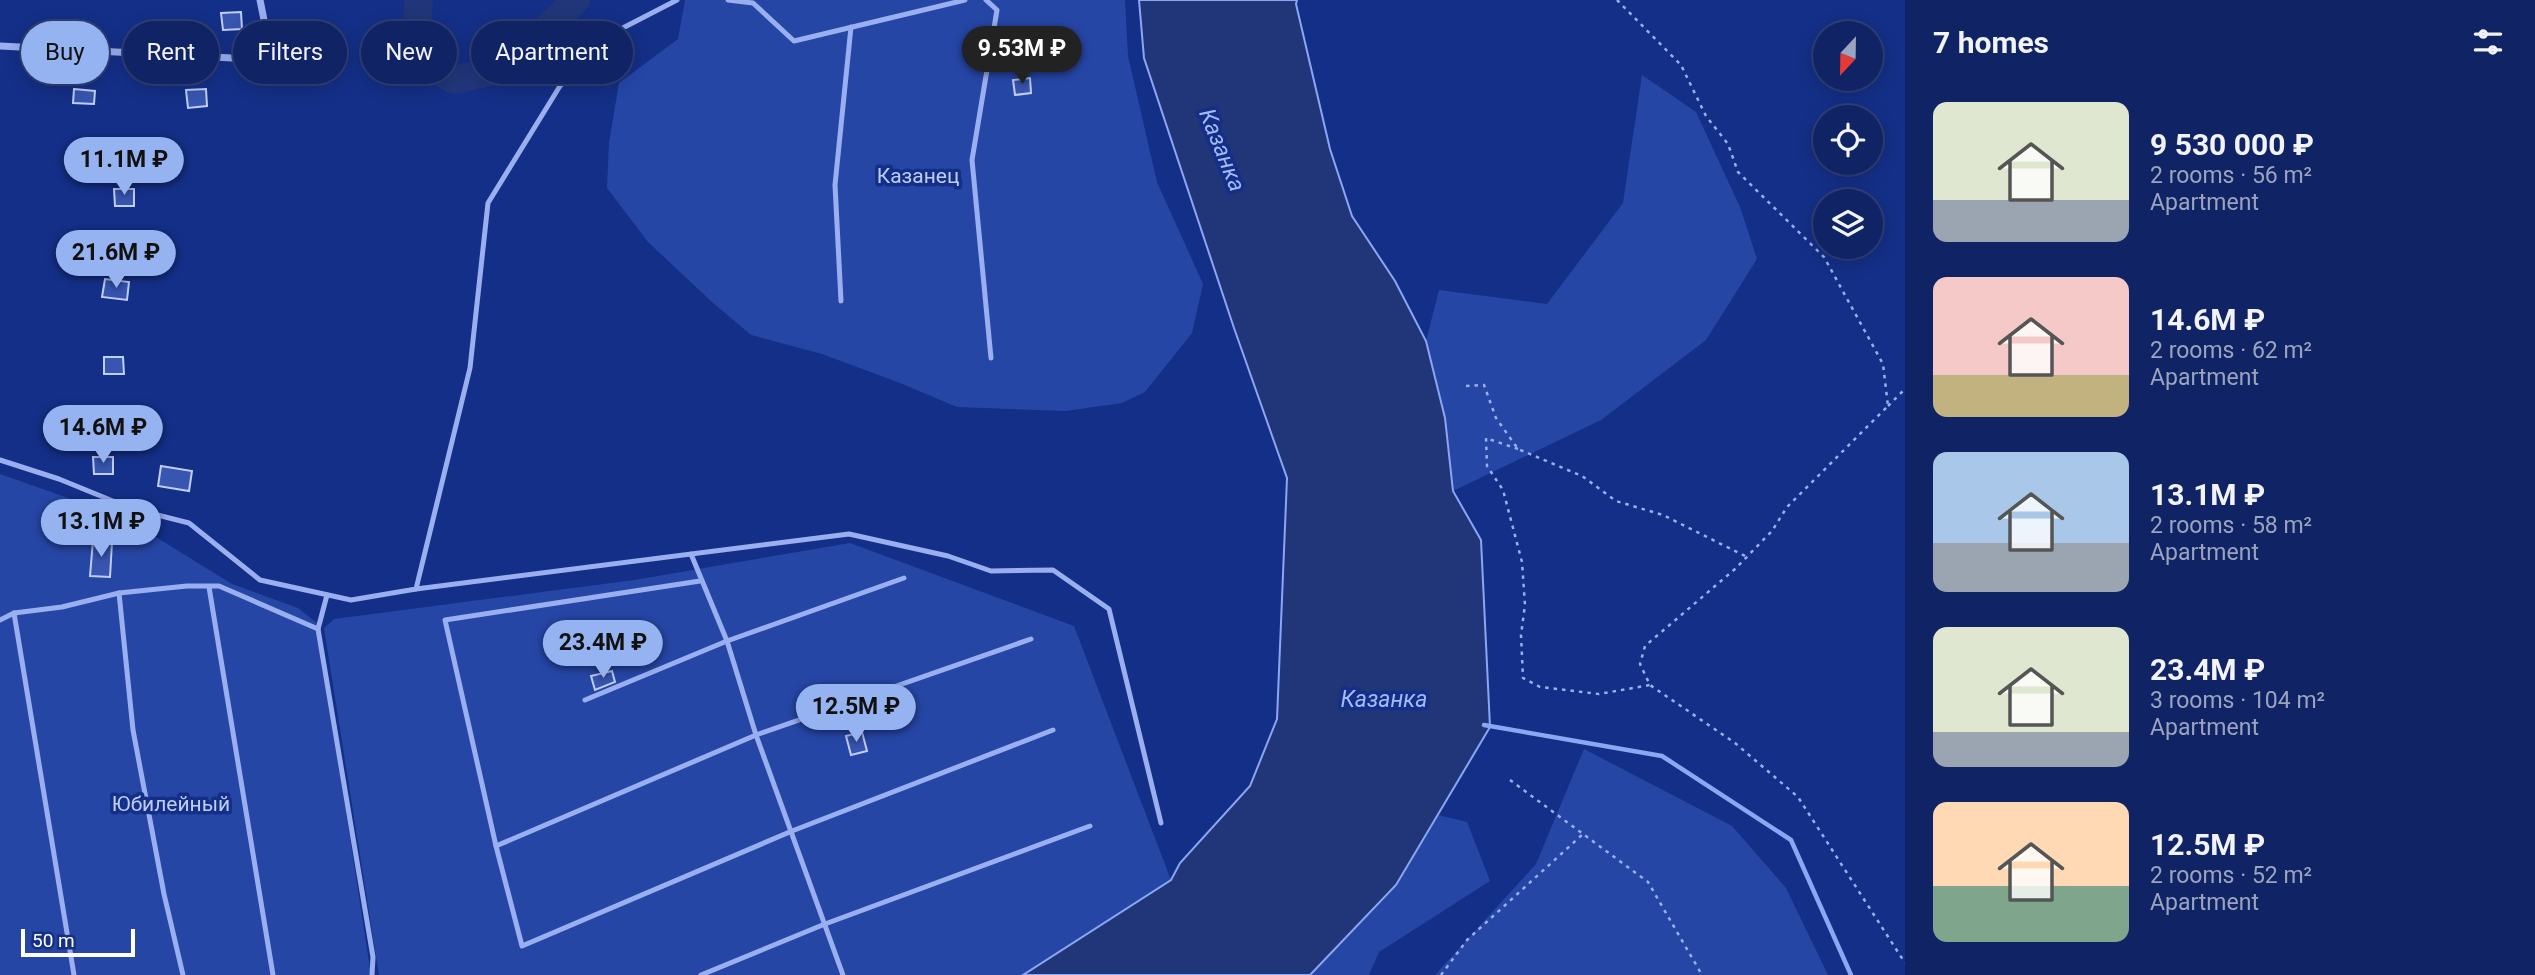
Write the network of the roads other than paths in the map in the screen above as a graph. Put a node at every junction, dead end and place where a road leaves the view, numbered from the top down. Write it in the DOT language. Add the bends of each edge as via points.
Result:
graph roads {
  1 [pos="260,0"];
  2 [pos="677,0"];
  3 [pos="728,0"];
  4 [pos="965,0"];
  5 [pos="986,0"];
  6 [pos="851,27"];
  7 [pos="0,46"];
  8 [pos="841,301"];
  9 [pos="991,358"];
  10 [pos="0,460"];
  11 [pos="691,554"];
  12 [pos="904,578"];
  13 [pos="700,581"];
  14 [pos="209,587"];
  15 [pos="416,589"];
  16 [pos="119,593"];
  17 [pos="327,595"];
  18 [pos="14,613"];
  19 [pos="0,620"];
  20 [pos="318,629"];
  21 [pos="1031,639"];
  22 [pos="727,642"];
  23 [pos="585,700"];
  24 [pos="1053,730"];
  25 [pos="756,735"];
  26 [pos="1160,823"];
  27 [pos="1090,826"];
  28 [pos="792,831"];
  29 [pos="496,846"];
  30 [pos="825,924"];
  31 [pos="74,975"];
  32 [pos="183,975"];
  33 [pos="273,975"];
  34 [pos="372,975"];
  35 [pos="701,975"];
  36 [pos="843,975"];
  1 -- 7 [label="street" via="272,60"];
  2 -- 15 [label="lane" via="615,32 560,86 488,203 470,368"];
  3 -- 6 [label="lane" via="753,3 794,41"];
  4 -- 6 [label="lane"];
  5 -- 9 [label="lane" via="997,10 972,160"];
  6 -- 8 [label="lane" via="835,185"];
  10 -- 17 [label="lane" via="130,508 188,523 260,580"];
  11 -- 13 [label="lane"];
  11 -- 15 [label="lane"];
  11 -- 26 [label="lane" via="849,534 991,570 1053,570 1109,609"];
  12 -- 22 [label="lane"];
  13 -- 22 [label="lane"];
  13 -- 29 [label="lane" via="445,620"];
  14 -- 16 [label="lane"];
  14 -- 20 [label="lane" via="219,586"];
  14 -- 33 [label="lane"];
  15 -- 17 [label="lane" via="351,600"];
  16 -- 18 [label="lane"];
  16 -- 32 [label="lane" via="133,730"];
  17 -- 20 [label="lane"];
  18 -- 19 [label="lane"];
  18 -- 31 [label="lane"];
  20 -- 34 [label="lane" via="373,957"];
  21 -- 25 [label="lane"];
  22 -- 23 [label="lane"];
  22 -- 25 [label="lane"];
  24 -- 28 [label="lane"];
  25 -- 28 [label="lane"];
  25 -- 29 [label="lane"];
  27 -- 30 [label="lane"];
  28 -- 29 [label="lane" via="522,946"];
  28 -- 30 [label="lane"];
  30 -- 35 [label="lane"];
  30 -- 36 [label="lane"];
}
